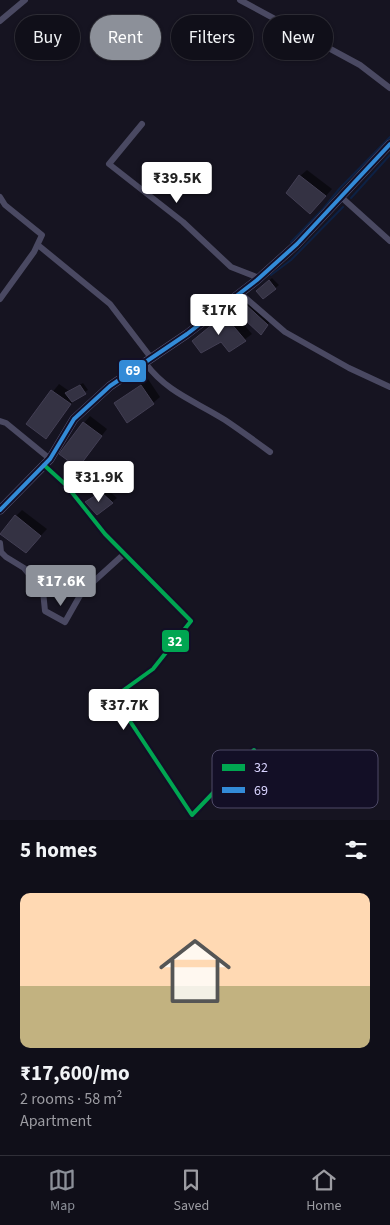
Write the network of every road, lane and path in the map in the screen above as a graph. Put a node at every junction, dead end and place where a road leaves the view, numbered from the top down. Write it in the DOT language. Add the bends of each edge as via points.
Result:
graph roads {
  1 [pos="25,0"];
  2 [pos="240,0"];
  3 [pos="0,21"];
  4 [pos="390,88"];
  5 [pos="142,124"];
  6 [pos="390,144"];
  7 [pos="340,196"];
  8 [pos="0,197"];
  9 [pos="390,241"];
  10 [pos="38,245"];
  11 [pos="259,278"];
  12 [pos="241,294"];
  13 [pos="0,300"];
  14 [pos="149,361"];
  15 [pos="390,387"];
  16 [pos="0,421"];
  17 [pos="270,452"];
  18 [pos="47,462"];
  19 [pos="0,510"];
  20 [pos="0,543"];
  21 [pos="124,554"];
  22 [pos="212,794"];
  1 -- 3 [label="street"];
  2 -- 4 [label="street" via="360,65"];
  5 -- 11 [label="street" via="109,164 183,222 231,267"];
  6 -- 7 [label="main road"];
  7 -- 9 [label="street"];
  7 -- 11 [label="main road" via="297,244"];
  8 -- 10 [label="street" via="5,205 42,235"];
  10 -- 13 [label="street"];
  10 -- 14 [label="street" via="110,304"];
  11 -- 12 [label="main road"];
  12 -- 14 [label="main road"];
  12 -- 15 [label="street" via="285,332"];
  14 -- 17 [label="street" via="157,378 170,389 224,420"];
  14 -- 18 [label="main road" via="110,386 74,418"];
  16 -- 18 [label="street"];
  18 -- 19 [label="main road"];
  18 -- 21 [label="street"];
  20 -- 21 [label="street" via="1,552 24,568 44,591 45,611 66,622 82,592"];
  21 -- 22 [label="street" via="191,621 153,669 114,697 192,815"];
}
